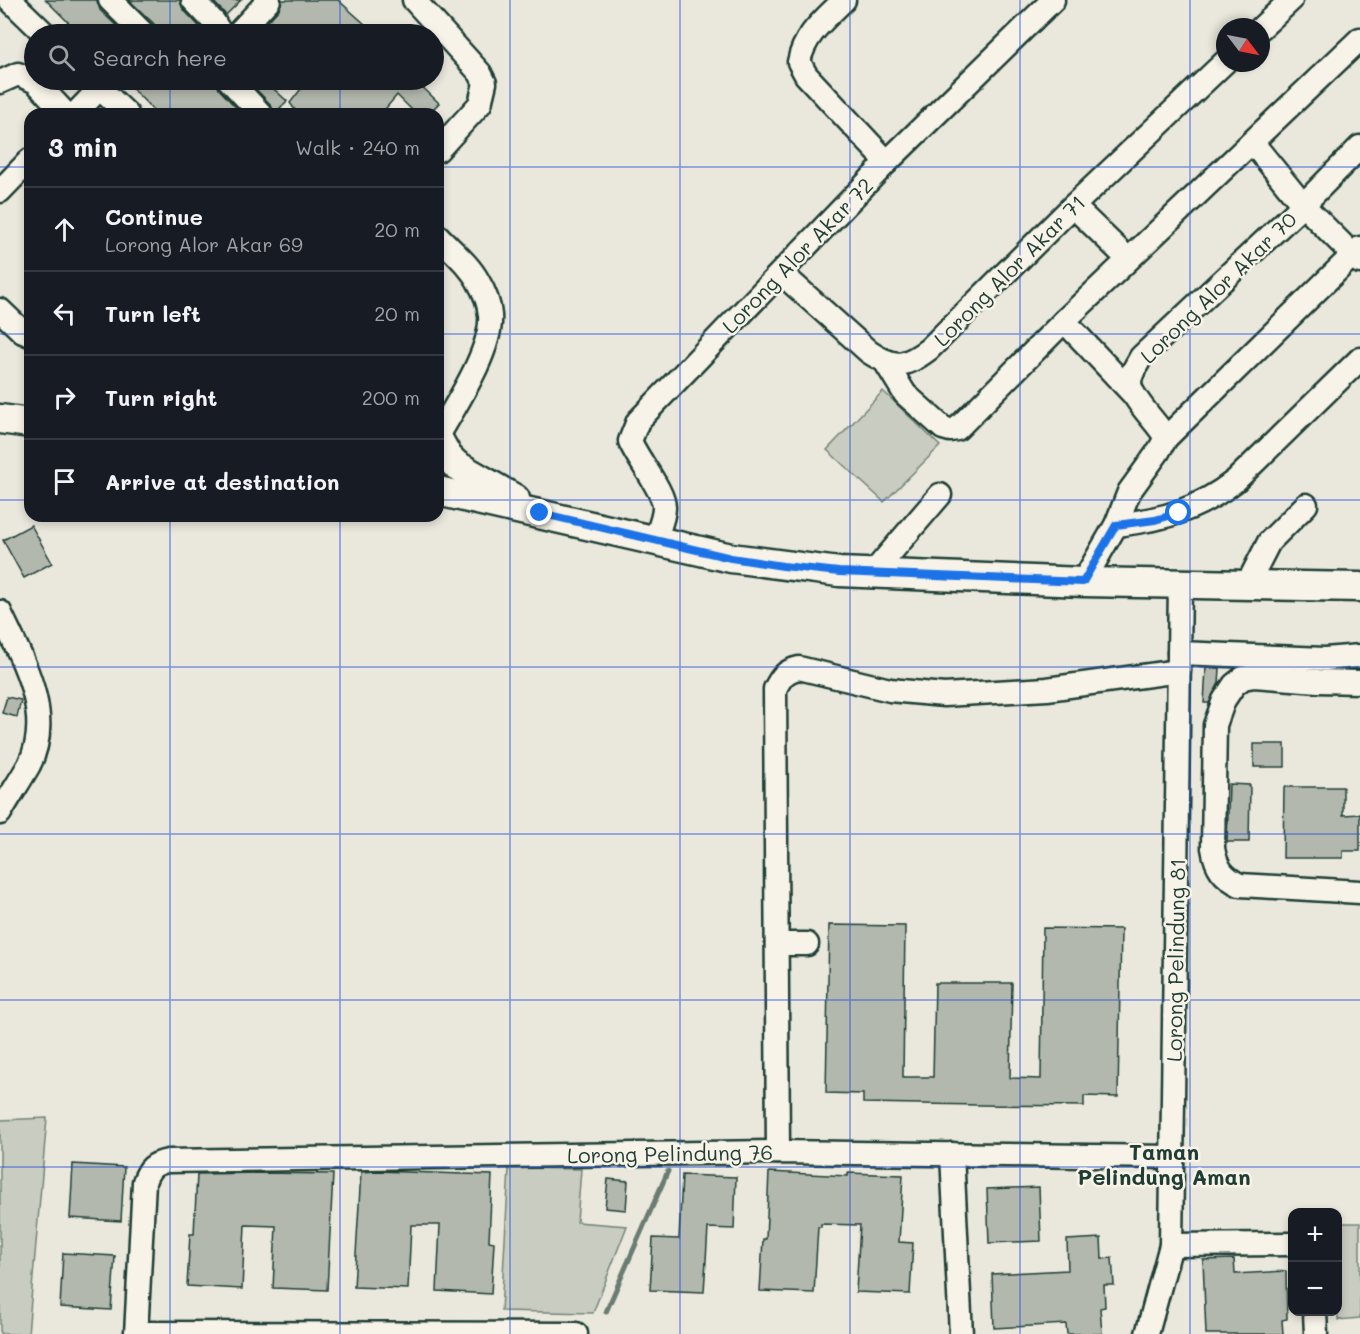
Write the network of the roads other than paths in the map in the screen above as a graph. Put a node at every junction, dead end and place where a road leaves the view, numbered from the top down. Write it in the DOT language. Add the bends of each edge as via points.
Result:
graph roads {
  1 [pos="10,0"];
  2 [pos="110,0"];
  3 [pos="193,0"];
  4 [pos="269,0"];
  5 [pos="414,0"];
  6 [pos="844,0"];
  7 [pos="1053,0"];
  8 [pos="1291,0"];
  9 [pos="1270,20"];
  10 [pos="35,24"];
  11 [pos="134,24"];
  12 [pos="208,24"];
  13 [pos="246,24"];
  14 [pos="436,24"];
  15 [pos="444,33"];
  16 [pos="1360,39"];
  17 [pos="1216,71"];
  18 [pos="24,77"];
  19 [pos="0,82"];
  20 [pos="44,90"];
  21 [pos="92,90"];
  22 [pos="102,90"];
  23 [pos="238,90"];
  24 [pos="60,108"];
  25 [pos="79,108"];
  26 [pos="121,108"];
  27 [pos="255,108"];
  28 [pos="1252,142"];
  29 [pos="444,143"];
  30 [pos="1360,147"];
  31 [pos="887,162"];
  32 [pos="24,166"];
  33 [pos="0,191"];
  34 [pos="1303,205"];
  35 [pos="1073,206"];
  36 [pos="444,243"];
  37 [pos="1358,255"];
  38 [pos="1128,259"];
  39 [pos="781,273"];
  40 [pos="0,310"];
  41 [pos="1064,321"];
  42 [pos="24,332"];
  43 [pos="1360,359"];
  44 [pos="886,363"];
  45 [pos="1134,394"];
  46 [pos="0,419"];
  47 [pos="24,422"];
  48 [pos="444,427"];
  49 [pos="1166,438"];
  50 [pos="444,449"];
  51 [pos="444,492"];
  52 [pos="940,495"];
  53 [pos="1306,505"];
  54 [pos="540,513"];
  55 [pos="1116,525"];
  56 [pos="655,540"];
  57 [pos="873,573"];
  58 [pos="1083,582"];
  59 [pos="1180,583"];
  60 [pos="1247,585"];
  61 [pos="1360,588"];
  62 [pos="0,612"];
  63 [pos="1360,657"];
  64 [pos="1179,662"];
  65 [pos="1360,682"];
  66 [pos="1178,723"];
  67 [pos="1215,725"];
  68 [pos="0,813"];
  69 [pos="1360,892"];
  70 [pos="777,944"];
  71 [pos="807,944"];
  72 [pos="778,1152"];
  73 [pos="952,1154"];
  74 [pos="1173,1157"];
  75 [pos="1288,1244"];
  76 [pos="1171,1245"];
  77 [pos="1315,1316"];
  78 [pos="136,1333"];
  79 [pos="576,1334"];
  80 [pos="961,1334"];
  81 [pos="1147,1334"];
  82 [pos="1316,1334"];
  1 -- 10 [label="street"];
  2 -- 11 [label="street"];
  3 -- 12 [label="street"];
  4 -- 13 [label="street"];
  5 -- 14 [label="street"];
  6 -- 31 [label="street" via="809,36 799,62 806,75"];
  7 -- 31 [label="street, Lorong Alor Akar 72"];
  8 -- 9 [label="street"];
  15 -- 29 [label="street" via="485,83 480,104"];
  16 -- 28 [label="street"];
  17 -- 35 [label="street, Lorong Alor Akar 71"];
  18 -- 19 [label="street" via="18,74"];
  20 -- 24 [label="street"];
  21 -- 25 [label="street"];
  22 -- 26 [label="street"];
  23 -- 27 [label="street"];
  28 -- 34 [label="street"];
  28 -- 38 [label="street"];
  30 -- 34 [label="street, Lorong Alor Akar 70"];
  31 -- 39 [label="street, Lorong Alor Akar 72"];
  32 -- 33 [label="street"];
  34 -- 37 [label="street"];
  34 -- 45 [label="street, Lorong Alor Akar 70" via="1141,357 1130,383"];
  35 -- 38 [label="street"];
  35 -- 44 [label="street, Lorong Alor Akar 71" via="929,349 915,360"];
  36 -- 48 [label="street" via="476,278 490,316 489,336 477,366"];
  37 -- 49 [label="street"];
  38 -- 41 [label="street"];
  39 -- 44 [label="street"];
  39 -- 56 [label="street, Lorong Alor Akar 72" via="638,421 633,431 630,441 634,452 664,508"];
  40 -- 42 [label="street"];
  41 -- 44 [label="street" via="957,429 943,428 905,394"];
  41 -- 45 [label="street"];
  43 -- 55 [label="street" via="1214,498 1155,520"];
  45 -- 49 [label="street"];
  46 -- 47 [label="main road"];
  49 -- 55 [label="street" via="1130,492"];
  50 -- 54 [label="main road" via="456,465"];
  51 -- 54 [label="main road"];
  52 -- 57 [label="street"];
  53 -- 60 [label="street" via="1269,542"];
  54 -- 56 [label="main road"];
  55 -- 58 [label="street"];
  56 -- 57 [label="main road" via="773,565"];
  57 -- 58 [label="main road"];
  58 -- 59 [label="main road"];
  59 -- 60 [label="main road"];
  59 -- 64 [label="street, Lorong Pelindung 81"];
  60 -- 61 [label="main road"];
  62 -- 68 [label="street" via="38,709 36,745"];
  63 -- 64 [label="street"];
  64 -- 66 [label="street, Lorong Pelindung 81"];
  64 -- 70 [label="street" via="1047,689 944,695 890,690 799,668 789,670 775,689"];
  65 -- 67 [label="street" via="1243,678 1228,692"];
  66 -- 67 [label="street"];
  66 -- 74 [label="street, Lorong Pelindung 81"];
  67 -- 69 [label="street" via="1213,848 1220,871 1240,885"];
  70 -- 71 [label="street"];
  70 -- 72 [label="street"];
  72 -- 73 [label="street, Lorong Pelindung 76"];
  72 -- 78 [label="street, Lorong Pelindung 76" via="154,1164 144,1182"];
  73 -- 74 [label="street, Lorong Pelindung 76"];
  73 -- 80 [label="street"];
  74 -- 76 [label="street, Lorong Pelindung 81"];
  75 -- 76 [label="street"];
  76 -- 81 [label="street, Lorong Pelindung 81"];
  77 -- 82 [label="street"];
  78 -- 79 [label="street"];
}
